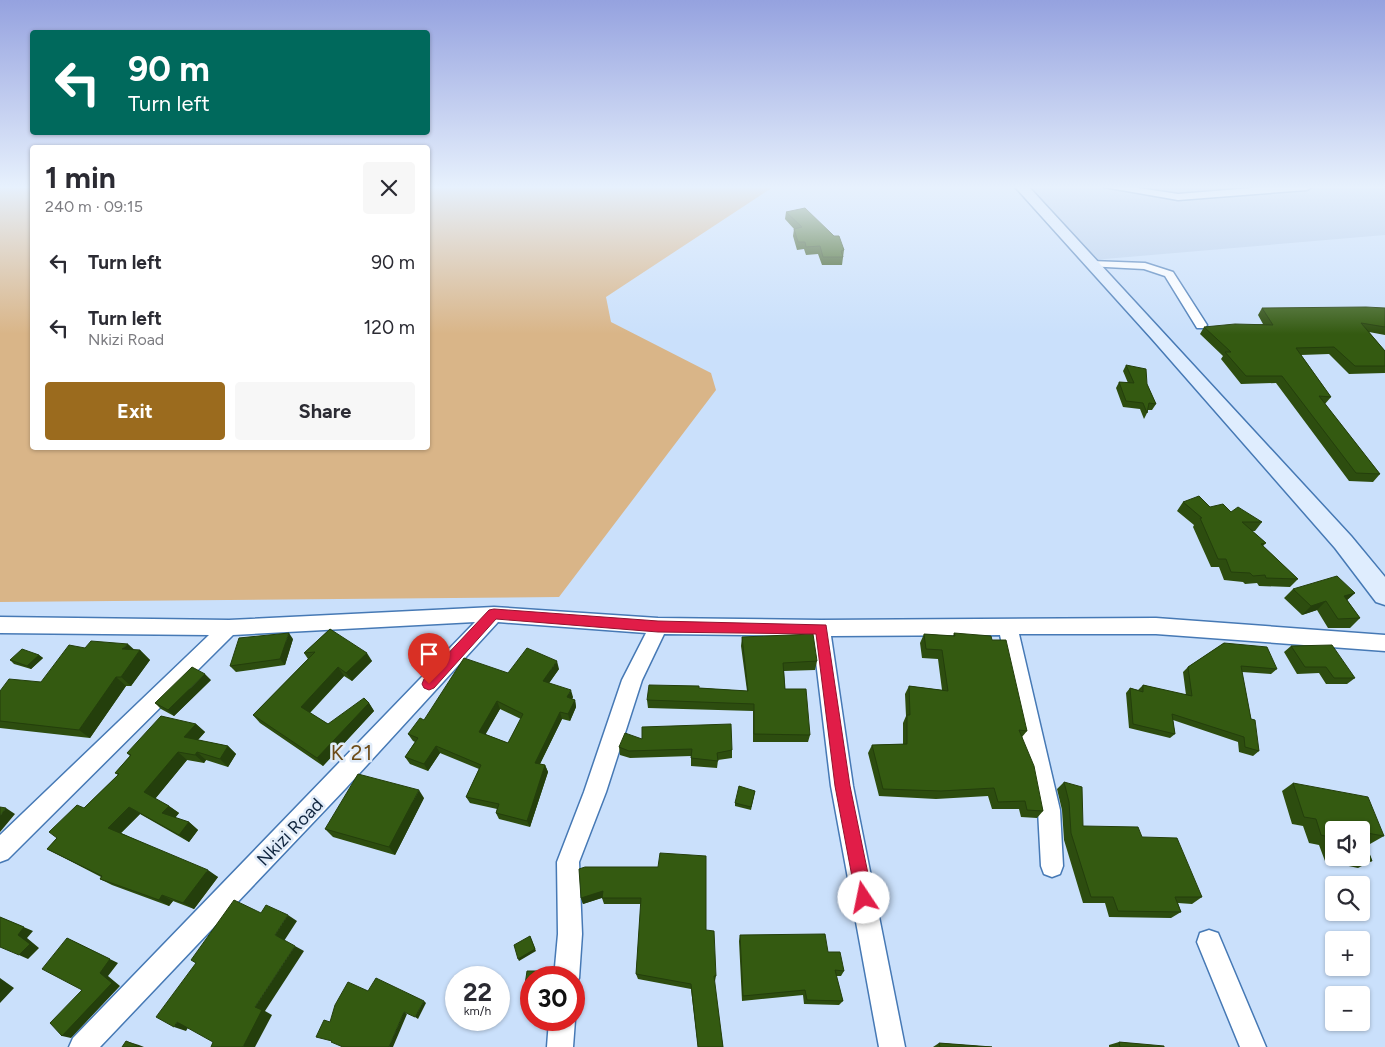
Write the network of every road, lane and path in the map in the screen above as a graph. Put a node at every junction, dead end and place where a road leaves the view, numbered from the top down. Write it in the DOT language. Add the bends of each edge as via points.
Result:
graph roads {
  1 [pos="1065,236"];
  2 [pos="1091,264"];
  3 [pos="1201,325"];
  4 [pos="1385,595"];
  5 [pos="494,614"];
  6 [pos="0,625"];
  7 [pos="658,626"];
  8 [pos="1008,627"];
  9 [pos="230,628"];
  10 [pos="821,628"];
  11 [pos="1385,643"];
  12 [pos="0,851"];
  13 [pos="1052,866"];
  14 [pos="1209,942"];
  15 [pos="567,966"];
  16 [pos="561,1031"];
  17 [pos="82,1047"];
  18 [pos="560,1047"];
  19 [pos="892,1047"];
  20 [pos="1253,1047"];
  1 -- 2 [label="street"];
  2 -- 3 [label="street" via="1145,266 1169,274"];
  2 -- 4 [label="street" via="1337,535"];
  5 -- 7 [label="street"];
  5 -- 9 [label="street"];
  5 -- 17 [label="street, Nkizi Road" via="338,782"];
  6 -- 9 [label="street"];
  7 -- 10 [label="street"];
  7 -- 15 [label="street" via="632,680 568,862 570,934"];
  8 -- 10 [label="street"];
  8 -- 11 [label="street" via="1156,626"];
  8 -- 13 [label="street" via="1049,810"];
  9 -- 12 [label="street"];
  10 -- 19 [label="street" via="842,786"];
  14 -- 20 [label="street"];
  16 -- 18 [label="street"];
}
